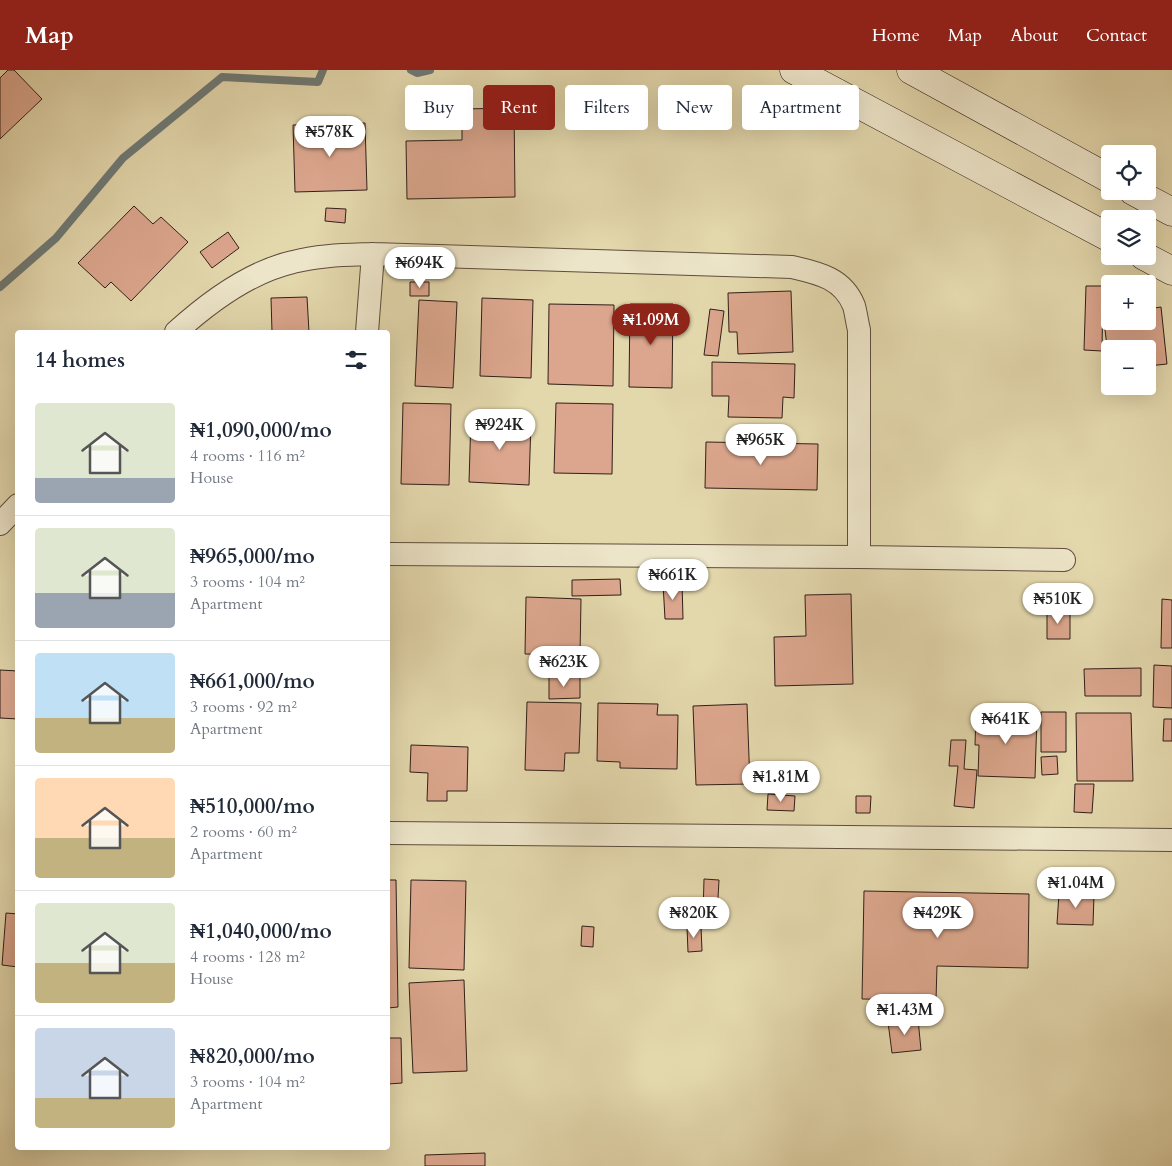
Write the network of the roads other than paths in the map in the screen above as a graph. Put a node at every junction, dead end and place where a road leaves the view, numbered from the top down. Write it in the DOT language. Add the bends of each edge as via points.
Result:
graph roads {
  1 [pos="794,70"];
  2 [pos="911,70"];
  3 [pos="1101,174"];
  4 [pos="1150,200"];
  5 [pos="1172,212"];
  6 [pos="1101,233"];
  7 [pos="373,254"];
  8 [pos="1156,262"];
  9 [pos="1172,271"];
  10 [pos="178,330"];
  11 [pos="367,330"];
  12 [pos="15,507"];
  13 [pos="0,524"];
  14 [pos="390,554"];
  15 [pos="859,557"];
  16 [pos="1064,560"];
  17 [pos="390,833"];
  18 [pos="1172,840"];
  1 -- 6 [label="main road"];
  2 -- 3 [label="main road"];
  4 -- 5 [label="main road"];
  7 -- 10 [label="street" via="294,262 265,271 237,286"];
  7 -- 11 [label="street"];
  7 -- 15 [label="street" via="792,267 820,273 841,286 853,305 859,330"];
  8 -- 9 [label="main road"];
  12 -- 13 [label="street"];
  14 -- 15 [label="street"];
  15 -- 16 [label="street"];
  17 -- 18 [label="street"];
}
